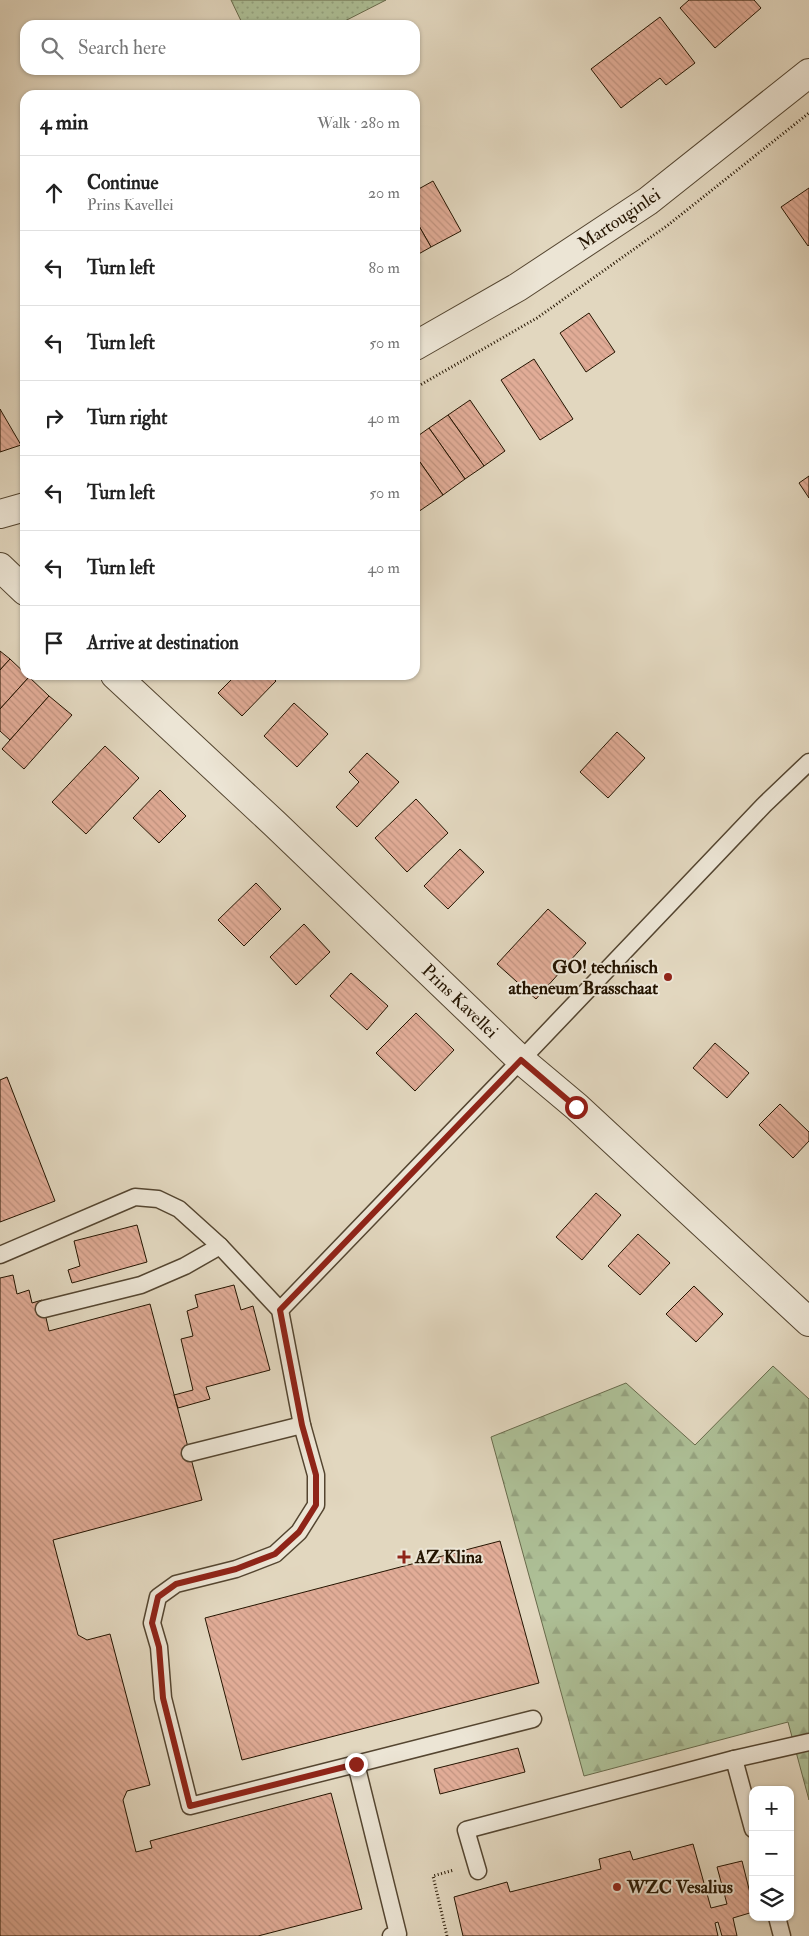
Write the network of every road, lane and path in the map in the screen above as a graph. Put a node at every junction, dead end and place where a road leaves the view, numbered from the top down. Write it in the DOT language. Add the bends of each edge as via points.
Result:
graph roads {
  1 [pos="809,72"];
  2 [pos="420,343"];
  3 [pos="20,508"];
  4 [pos="0,514"];
  5 [pos="0,567"];
  6 [pos="20,586"];
  7 [pos="120,680"];
  8 [pos="809,762"];
  9 [pos="521,1060"];
  10 [pos="220,1246"];
  11 [pos="0,1255"];
  12 [pos="44,1309"];
  13 [pos="280,1310"];
  14 [pos="809,1322"];
  15 [pos="302,1425"];
  16 [pos="190,1453"];
  17 [pos="533,1720"];
  18 [pos="809,1742"];
  19 [pos="734,1759"];
  20 [pos="356,1764"];
  21 [pos="749,1814"];
  22 [pos="477,1868"];
  23 [pos="778,1921"];
  24 [pos="391,1936"];
  25 [pos="447,1936"];
  26 [pos="782,1936"];
  1 -- 2 [label="street, Martouginlei" via="648,201 518,287"];
  3 -- 4 [label="street"];
  5 -- 6 [label="street"];
  7 -- 9 [label="street, Prins Kavellei"];
  8 -- 9 [label="lane"];
  9 -- 13 [label="lane"];
  9 -- 14 [label="street, Prins Kavellei"];
  10 -- 11 [label="lane" via="179,1209 158,1199 134,1197"];
  10 -- 12 [label="lane" via="185,1266 140,1284"];
  10 -- 13 [label="lane"];
  13 -- 15 [label="lane"];
  15 -- 16 [label="lane"];
  15 -- 20 [label="lane" via="316,1475 316,1505 299,1532 275,1554 236,1569 176,1584 158,1597 152,1623 159,1647 163,1698 190,1806"];
  17 -- 20 [label="lane"];
  18 -- 19 [label="lane"];
  19 -- 21 [label="lane"];
  19 -- 22 [label="lane" via="466,1830"];
  20 -- 24 [label="lane" via="398,1934"];
  22 -- 25 [label="path" via="433,1876"];
  23 -- 26 [label="lane"];
}
